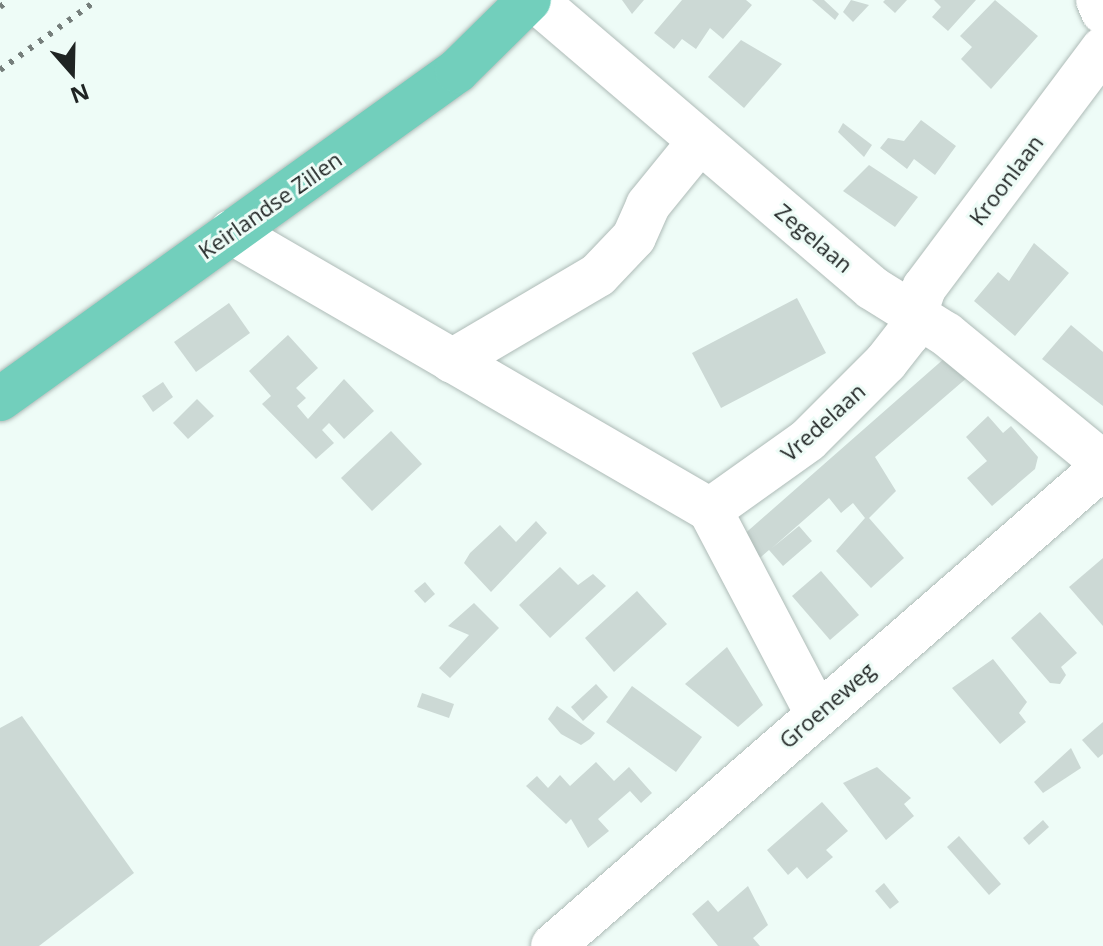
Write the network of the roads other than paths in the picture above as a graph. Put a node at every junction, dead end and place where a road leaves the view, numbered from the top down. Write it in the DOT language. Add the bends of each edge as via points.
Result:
graph roads {
  1 [pos="529,0"];
  2 [pos="535,0"];
  3 [pos="1098,0"];
  4 [pos="1103,12"];
  5 [pos="1103,49"];
  6 [pos="712,152"];
  7 [pos="231,232"];
  8 [pos="560,303"];
  9 [pos="916,314"];
  10 [pos="452,361"];
  11 [pos="493,385"];
  12 [pos="0,399"];
  13 [pos="1103,465"];
  14 [pos="710,510"];
  15 [pos="817,714"];
  16 [pos="553,946"];
  1 -- 7 [label="main road, Keirlandse Zillen" via="457,71"];
  2 -- 6 [label="street, Zegelaan"];
  3 -- 4 [label="street"];
  5 -- 9 [label="street, Kroonlaan" via="924,288"];
  6 -- 8 [label="street" via="659,226 634,237"];
  6 -- 9 [label="street, Zegelaan" via="872,288"];
  7 -- 10 [label="street"];
  7 -- 12 [label="main road, Keirlandse Zillen"];
  8 -- 10 [label="street"];
  8 -- 11 [label="street"];
  9 -- 13 [label="street, Zegelaan"];
  9 -- 14 [label="street, Vredelaan" via="848,406"];
  10 -- 11 [label="street"];
  11 -- 14 [label="street"];
  13 -- 15 [label="street, Groeneweg"];
  14 -- 15 [label="street"];
  15 -- 16 [label="street, Groeneweg"];
}
